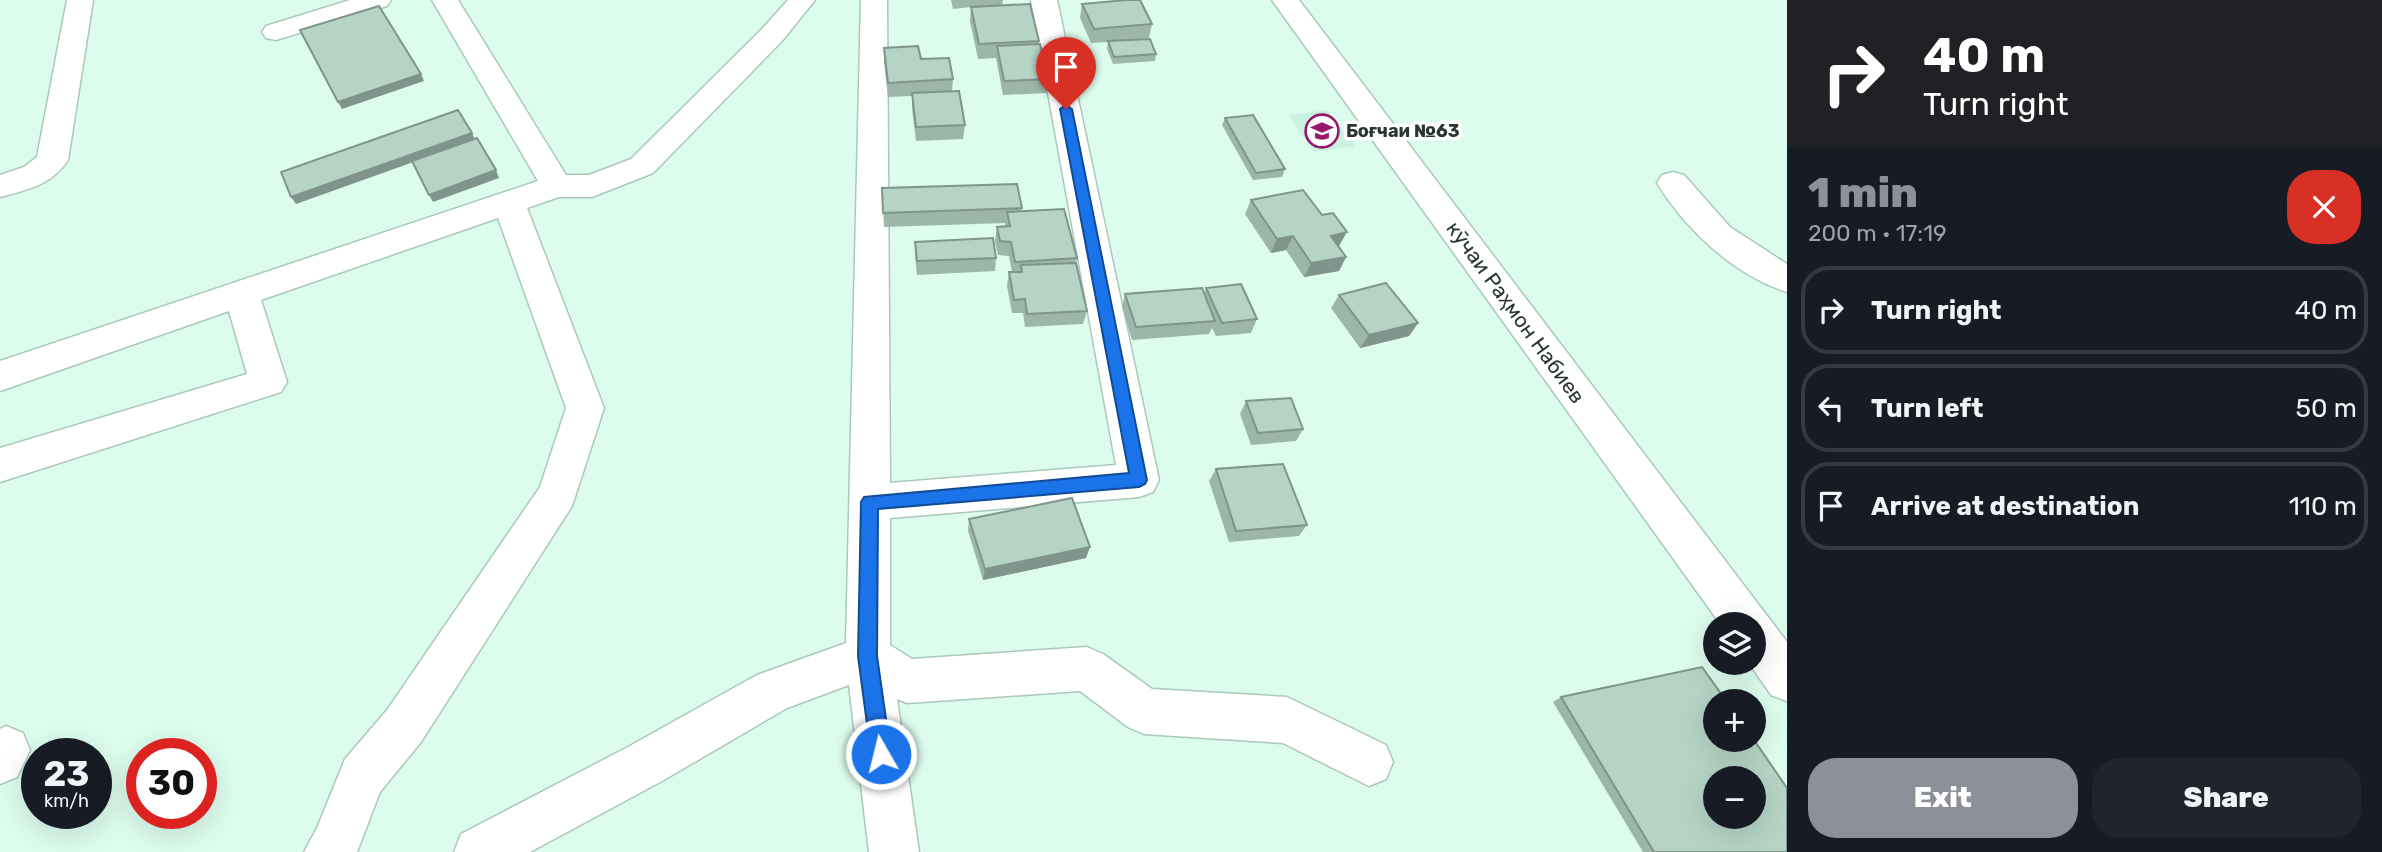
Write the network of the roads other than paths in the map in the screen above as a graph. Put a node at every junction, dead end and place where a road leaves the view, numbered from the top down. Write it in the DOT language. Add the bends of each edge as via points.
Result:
graph roads {
  1 [pos="80,0"];
  2 [pos="378,0"];
  3 [pos="445,0"];
  4 [pos="802,0"];
  5 [pos="874,0"];
  6 [pos="1044,0"];
  7 [pos="1285,0"];
  8 [pos="276,32"];
  9 [pos="1673,183"];
  10 [pos="0,186"];
  11 [pos="557,186"];
  12 [pos="509,202"];
  13 [pos="1787,279"];
  14 [pos="241,292"];
  15 [pos="0,376"];
  16 [pos="0,465"];
  17 [pos="870,502"];
  18 [pos="1737,612"];
  19 [pos="1766,650"];
  20 [pos="868,656"];
  21 [pos="1787,679"];
  22 [pos="1369,762"];
  23 [pos="336,850"];
  24 [pos="479,852"];
  25 [pos="894,852"];
  1 -- 10 [label="street" via="52,160 44,171"];
  2 -- 8 [label="street"];
  3 -- 11 [label="street"];
  4 -- 11 [label="street" via="642,166 592,186"];
  5 -- 17 [label="street"];
  6 -- 17 [label="street" via="1139,480"];
  7 -- 18 [label="street, кӯчаи Раҳмон Набиев"];
  9 -- 13 [label="street" via="1718,235"];
  11 -- 12 [label="street"];
  12 -- 14 [label="street"];
  12 -- 23 [label="street" via="585,408 558,494 404,726 362,776"];
  14 -- 15 [label="street"];
  14 -- 16 [label="street" via="268,382"];
  17 -- 20 [label="street"];
  19 -- 21 [label="street"];
  20 -- 22 [label="street" via="907,681 1087,669 1144,711 1287,720"];
  20 -- 24 [label="street" via="773,691"];
  20 -- 25 [label="street"];
}
